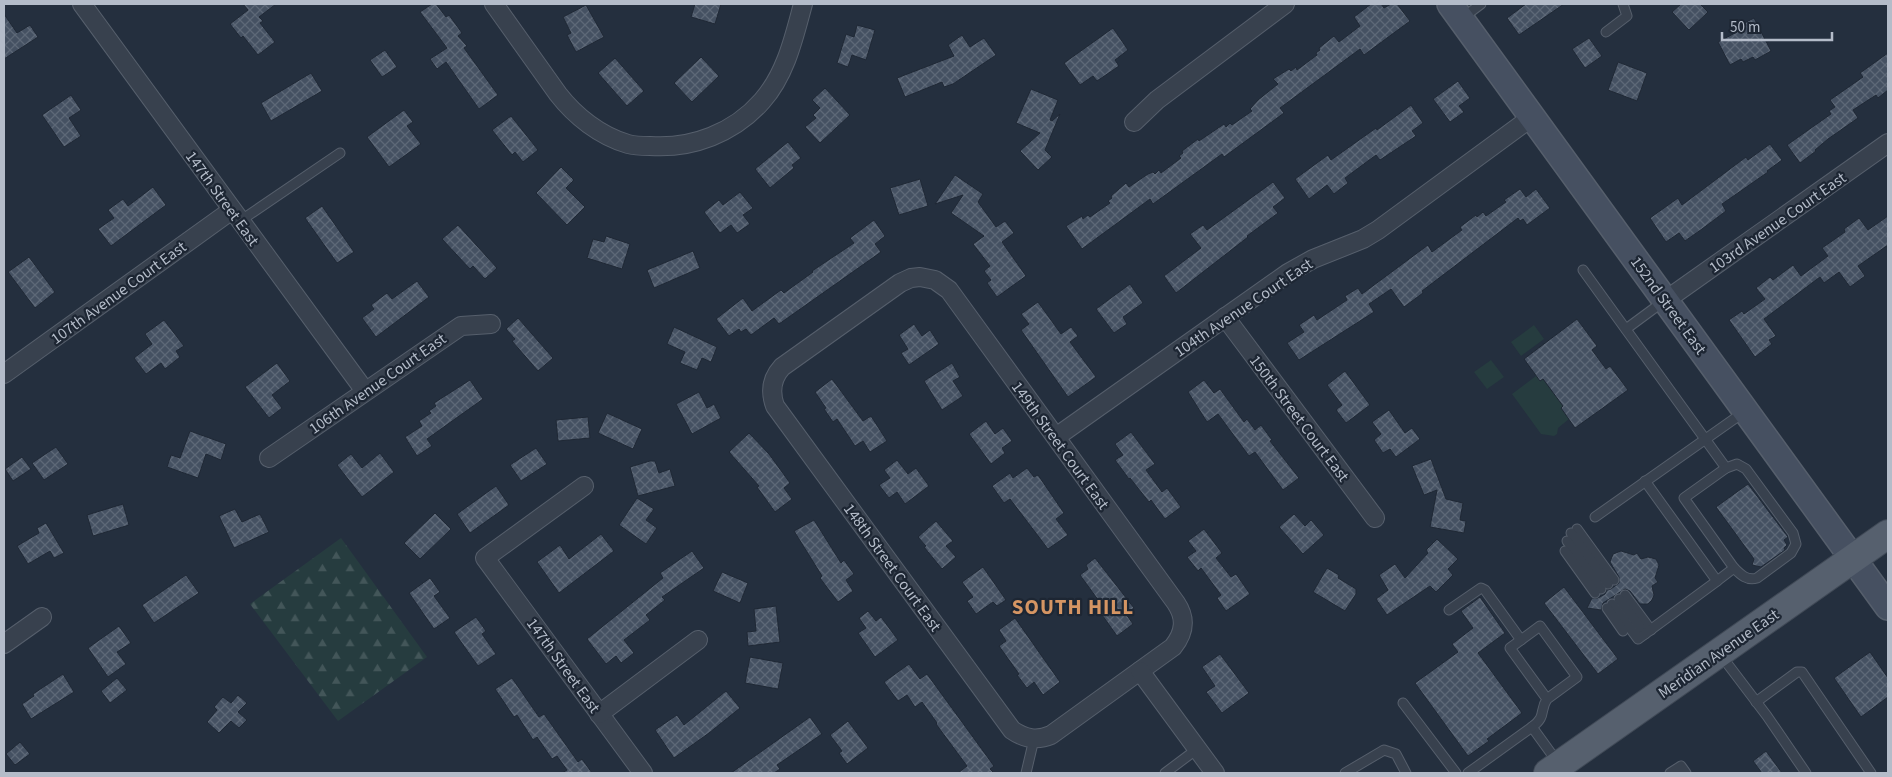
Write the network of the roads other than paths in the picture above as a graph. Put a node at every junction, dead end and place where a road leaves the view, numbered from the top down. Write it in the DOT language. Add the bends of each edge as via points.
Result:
graph roads {
  1 [pos="82,4"];
  2 [pos="494,4"];
  3 [pos="803,4"];
  4 [pos="1285,4"];
  5 [pos="1481,4"];
  6 [pos="1622,4"];
  7 [pos="1456,11"];
  8 [pos="1606,32"];
  9 [pos="1532,117"];
  10 [pos="1134,122"];
  11 [pos="1888,143"];
  12 [pos="340,153"];
  13 [pos="236,216"];
  14 [pos="1583,270"];
  15 [pos="1666,300"];
  16 [pos="1225,317"];
  17 [pos="491,324"];
  18 [pos="1626,329"];
  19 [pos="4,374"];
  20 [pos="772,386"];
  21 [pos="365,391"];
  22 [pos="1746,410"];
  23 [pos="1056,437"];
  24 [pos="1705,439"];
  25 [pos="269,458"];
  26 [pos="1726,468"];
  27 [pos="1646,481"];
  28 [pos="584,486"];
  29 [pos="1595,517"];
  30 [pos="1375,518"];
  31 [pos="1888,534"];
  32 [pos="1565,551"];
  33 [pos="1853,558"];
  34 [pos="1734,568"];
  35 [pos="1717,581"];
  36 [pos="1605,586"];
  37 [pos="1616,602"];
  38 [pos="1888,607"];
  39 [pos="1449,610"];
  40 [pos="42,617"];
  41 [pos="1623,631"];
  42 [pos="1644,634"];
  43 [pos="698,640"];
  44 [pos="1521,640"];
  45 [pos="4,644"];
  46 [pos="1719,653"];
  47 [pos="1140,671"];
  48 [pos="1547,699"];
  49 [pos="1756,702"];
  50 [pos="1403,703"];
  51 [pos="599,714"];
  52 [pos="1532,728"];
  53 [pos="1031,738"];
  54 [pos="1197,749"];
  55 [pos="1554,769"];
  56 [pos="642,773"];
  57 [pos="1026,773"];
  58 [pos="1165,773"];
  59 [pos="1214,773"];
  60 [pos="1345,773"];
  61 [pos="1406,773"];
  62 [pos="1456,773"];
  63 [pos="1468,773"];
  64 [pos="1670,773"];
  65 [pos="1686,773"];
  66 [pos="1806,773"];
  67 [pos="1871,773"];
  1 -- 13 [label="street, 147th Street East"];
  2 -- 3 [label="street" via="568,107 581,120 636,146 680,146 699,141 737,124 752,112 764,100 790,52"];
  4 -- 10 [label="street" via="1157,100"];
  5 -- 7 [label="lane"];
  6 -- 8 [label="lane" via="1626,16"];
  7 -- 9 [label="main road, 152nd Street East"];
  9 -- 15 [label="main road, 152nd Street East"];
  9 -- 16 [label="street, 104th Avenue Court East" via="1378,230 1288,273"];
  11 -- 15 [label="street, 103rd Avenue Court East"];
  12 -- 13 [label="lane"];
  13 -- 19 [label="street, 107th Avenue Court East"];
  13 -- 21 [label="street, 147th Street East"];
  14 -- 18 [label="lane"];
  15 -- 18 [label="lane"];
  15 -- 22 [label="main road, 152nd Street East"];
  16 -- 23 [label="street, 104th Avenue Court East"];
  16 -- 30 [label="street, 150th Street Court East"];
  17 -- 21 [label="street, 106th Avenue Court East" via="460,326"];
  18 -- 24 [label="lane"];
  20 -- 23 [label="street, 149th Street Court East" via="776,373 782,367 900,283 926,277 940,282 949,290"];
  20 -- 53 [label="street, 148th Street Court East" via="775,406 1012,730"];
  21 -- 25 [label="street, 106th Avenue Court East"];
  22 -- 24 [label="lane"];
  22 -- 33 [label="main road, 152nd Street East"];
  23 -- 47 [label="street, 149th Street Court East" via="1180,610 1182,632 1173,647"];
  24 -- 26 [label="lane"];
  24 -- 27 [label="lane"];
  26 -- 34 [label="lane" via="1684,498"];
  26 -- 34 [label="lane" via="1737,464 1746,469 1793,533 1796,544 1791,553 1757,578 1745,577"];
  27 -- 29 [label="lane"];
  27 -- 35 [label="lane"];
  28 -- 51 [label="street, 147th Street East" via="485,558"];
  31 -- 33 [label="main road, Meridian Avenue East"];
  32 -- 36 [label="lane"];
  33 -- 38 [label="main road, 152nd Street East"];
  33 -- 46 [label="main road, Meridian Avenue East"];
  34 -- 35 [label="lane"];
  35 -- 42 [label="lane"];
  36 -- 36 [label="lane" via="1572,534"];
  37 -- 41 [label="lane"];
  37 -- 42 [label="lane"];
  37 -- 42 [label="lane"];
  39 -- 44 [label="lane" via="1480,588"];
  40 -- 45 [label="street"];
  43 -- 51 [label="street"];
  44 -- 48 [label="lane" via="1510,648"];
  44 -- 48 [label="lane" via="1540,626 1577,677"];
  46 -- 49 [label="lane"];
  46 -- 55 [label="main road, Meridian Avenue East"];
  47 -- 53 [label="street" via="1051,735"];
  47 -- 54 [label="street"];
  48 -- 52 [label="lane" via="1542,718"];
  49 -- 66 [label="lane"];
  49 -- 67 [label="lane" via="1796,672 1802,672"];
  50 -- 62 [label="lane"];
  51 -- 56 [label="street, 147th Street East"];
  52 -- 55 [label="lane"];
  52 -- 63 [label="lane"];
  53 -- 57 [label="lane"];
  54 -- 58 [label="lane"];
  54 -- 59 [label="street"];
  60 -- 61 [label="lane" via="1384,750 1396,754"];
  64 -- 65 [label="lane" via="1681,766"];
}
